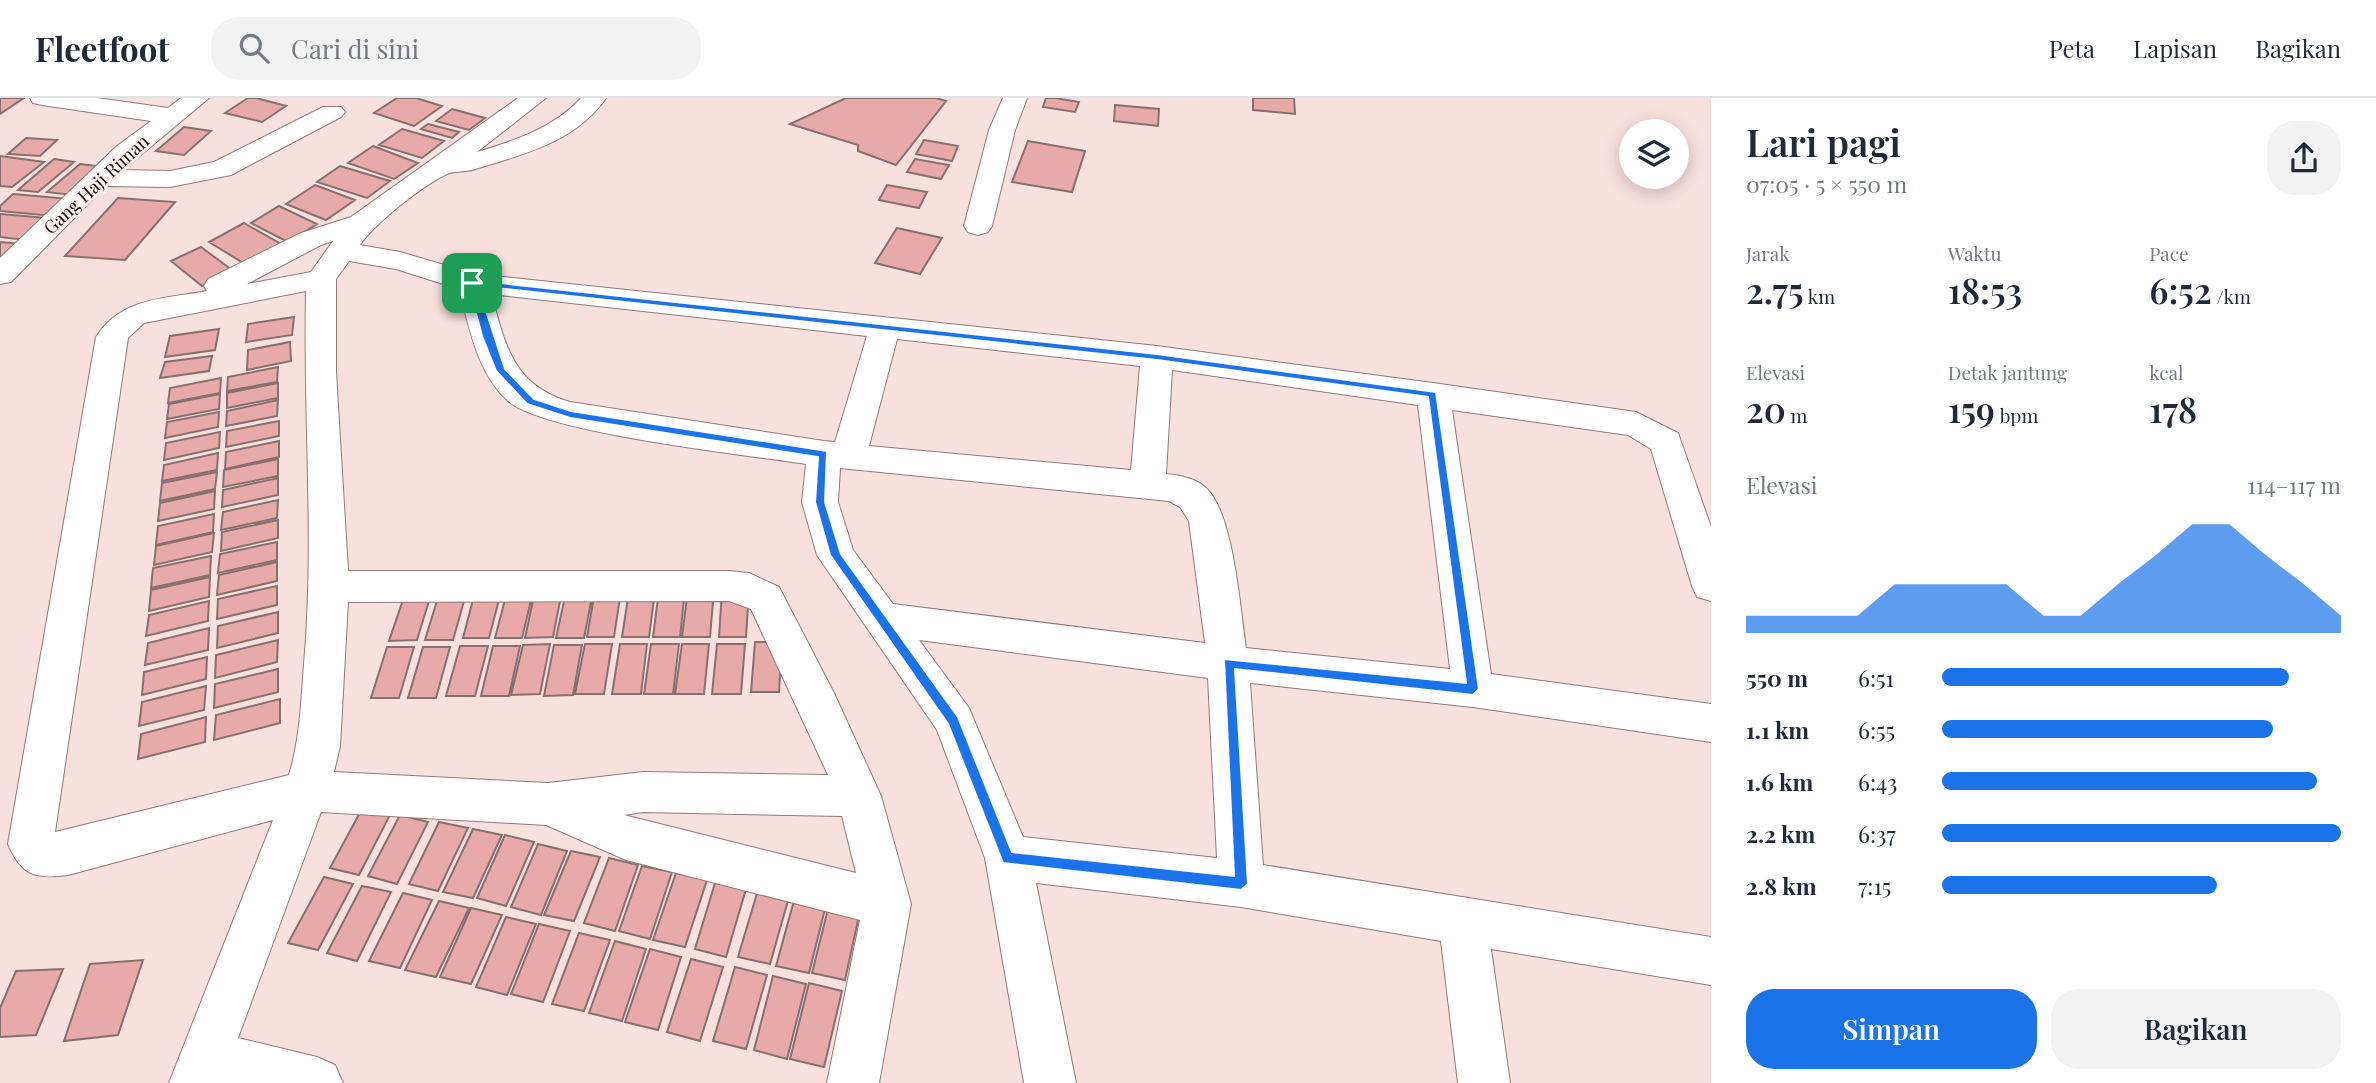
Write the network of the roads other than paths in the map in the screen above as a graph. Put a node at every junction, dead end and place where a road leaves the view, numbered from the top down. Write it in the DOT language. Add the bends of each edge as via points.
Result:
graph roads {
  1 [pos="42,98"];
  2 [pos="197,98"];
  3 [pos="534,98"];
  4 [pos="594,98"];
  5 [pos="1015,98"];
  6 [pos="332,112"];
  7 [pos="173,116"];
  8 [pos="422,177"];
  9 [pos="99,178"];
  10 [pos="978,226"];
  11 [pos="340,251"];
  12 [pos="0,275"];
  13 [pos="472,283"];
  14 [pos="180,306"];
  15 [pos="885,326"];
  16 [pos="1157,357"];
  17 [pos="1433,394"];
  18 [pos="836,454"];
  19 [pos="1147,486"];
  20 [pos="1711,586"];
  21 [pos="330,587"];
  22 [pos="883,619"];
  23 [pos="1228,663"];
  24 [pos="1473,689"];
  25 [pos="1711,723"];
  26 [pos="307,791"];
  27 [pos="859,796"];
  28 [pos="548,804"];
  29 [pos="1008,858"];
  30 [pos="1241,884"];
  31 [pos="887,904"];
  32 [pos="1463,921"];
  33 [pos="1711,961"];
  34 [pos="201,1070"];
  35 [pos="317,1083"];
  36 [pos="853,1083"];
  37 [pos="1051,1083"];
  38 [pos="1484,1083"];
  1 -- 7 [label="street"];
  2 -- 7 [label="street, Gang Haji Riman"];
  3 -- 8 [label="street"];
  4 -- 8 [label="street" via="556,130"];
  5 -- 10 [label="street" via="1002,130"];
  6 -- 9 [label="street" via="222,169 170,179"];
  7 -- 9 [label="street, Gang Haji Riman"];
  8 -- 11 [label="street"];
  9 -- 12 [label="street, Gang Haji Riman"];
  11 -- 13 [label="street" via="400,261"];
  11 -- 14 [label="street"];
  11 -- 14 [label="street" via="311,239"];
  11 -- 21 [label="street" via="320,372"];
  13 -- 15 [label="street"];
  13 -- 18 [label="street" via="501,371 531,402 570,414"];
  14 -- 26 [label="street" via="135,315 121,324 113,337 31,844 43,856 68,853"];
  15 -- 16 [label="street"];
  15 -- 18 [label="street"];
  16 -- 17 [label="street"];
  16 -- 19 [label="street"];
  17 -- 20 [label="street" via="1636,424 1666,442"];
  17 -- 24 [label="street"];
  18 -- 19 [label="street"];
  18 -- 22 [label="street" via="820,502 836,555"];
  19 -- 23 [label="street" via="1176,488 1193,497 1207,520"];
  21 -- 26 [label="street" via="319,746"];
  21 -- 27 [label="street" via="705,585 749,589 765,598 773,612"];
  22 -- 23 [label="street"];
  22 -- 29 [label="street" via="954,721"];
  23 -- 24 [label="street"];
  23 -- 30 [label="street"];
  24 -- 25 [label="street"];
  26 -- 28 [label="street"];
  26 -- 34 [label="street"];
  27 -- 28 [label="street" via="643,792"];
  27 -- 31 [label="street"];
  28 -- 31 [label="street" via="626,838"];
  29 -- 30 [label="street"];
  29 -- 37 [label="street"];
  30 -- 32 [label="street"];
  31 -- 36 [label="street"];
  32 -- 33 [label="street"];
  32 -- 38 [label="street"];
  34 -- 35 [label="street"];
}
